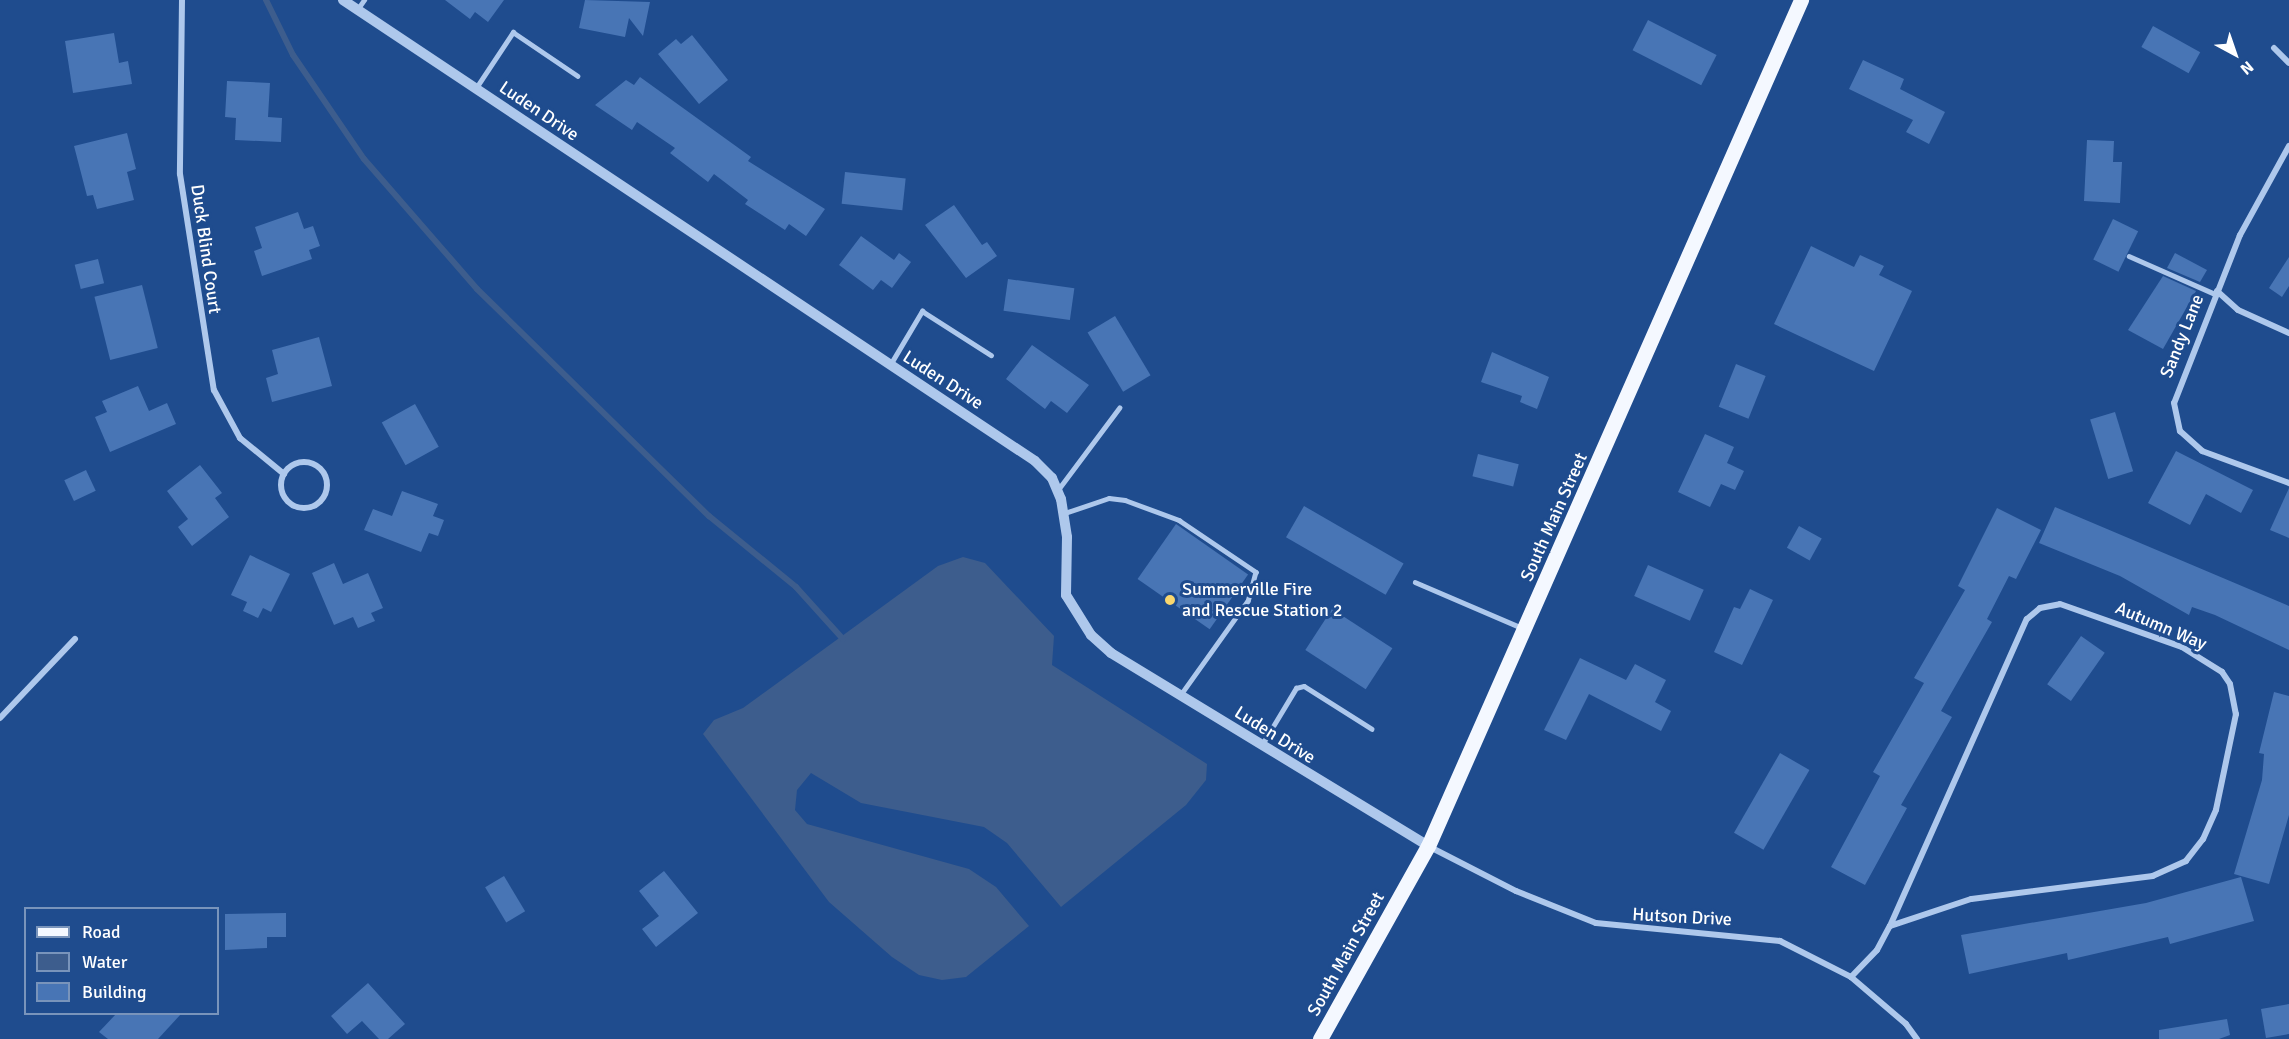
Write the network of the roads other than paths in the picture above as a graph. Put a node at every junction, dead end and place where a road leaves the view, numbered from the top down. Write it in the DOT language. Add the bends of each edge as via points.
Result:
graph roads {
  1 [pos="182,0"];
  2 [pos="343,0"];
  3 [pos="364,0"];
  4 [pos="1801,0"];
  5 [pos="357,10"];
  6 [pos="2274,48"];
  7 [pos="2289,63"];
  8 [pos="578,76"];
  9 [pos="476,88"];
  10 [pos="2289,147"];
  11 [pos="2129,256"];
  12 [pos="2216,293"];
  13 [pos="2289,333"];
  14 [pos="991,355"];
  15 [pos="890,365"];
  16 [pos="1119,408"];
  17 [pos="284,474"];
  18 [pos="2289,483"];
  19 [pos="1057,490"];
  20 [pos="1065,513"];
  21 [pos="1415,582"];
  22 [pos="1526,629"];
  23 [pos="75,639"];
  24 [pos="1180,696"];
  25 [pos="0,718"];
  26 [pos="1372,729"];
  27 [pos="1262,746"];
  28 [pos="1428,846"];
  29 [pos="1890,926"];
  30 [pos="1851,977"];
  31 [pos="1320,1039"];
  32 [pos="1917,1039"];
  1 -- 17 [label="street, Duck Blind Court" via="180,174 214,390 240,438"];
  2 -- 5 [label="street, Luden Drive"];
  3 -- 5 [label="lane"];
  4 -- 22 [label="main road, South Main Street"];
  5 -- 9 [label="street, Luden Drive"];
  6 -- 7 [label="street"];
  8 -- 9 [label="lane" via="513,32"];
  9 -- 15 [label="street, Luden Drive"];
  10 -- 12 [label="street, Sandy Lane" via="2250,215"];
  11 -- 12 [label="lane"];
  12 -- 13 [label="street" via="2238,309"];
  12 -- 18 [label="street, Sandy Lane" via="2176,390 2175,417 2202,451"];
  14 -- 15 [label="lane" via="922,311"];
  15 -- 19 [label="street, Luden Drive" via="1035,461"];
  16 -- 19 [label="lane"];
  17 -- 17 [label="street" via="282,492 293,506 311,508 325,496 327,479 316,465 298,463"];
  19 -- 20 [label="street, Luden Drive"];
  20 -- 24 [label="street, Luden Drive" via="1066,595 1075,616 1112,653"];
  20 -- 24 [label="lane" via="1109,498 1125,500 1179,520 1256,572 1248,601"];
  21 -- 22 [label="lane"];
  22 -- 28 [label="main road, South Main Street"];
  23 -- 25 [label="street"];
  24 -- 27 [label="street, Luden Drive"];
  26 -- 27 [label="lane" via="1304,686 1296,688"];
  27 -- 28 [label="street, Luden Drive"];
  28 -- 30 [label="street, Hutson Drive" via="1516,891 1596,922 1764,938"];
  28 -- 31 [label="main road, South Main Street"];
  29 -- 29 [label="street, Autumn Way" via="1971,899 2153,876 2186,861 2208,829 2236,714 2222,672 2182,647 2082,608 2040,608 2027,619"];
  29 -- 30 [label="street, Autumn Way" via="1877,950"];
  30 -- 32 [label="street, Hutson Drive" via="1906,1024"];
}
